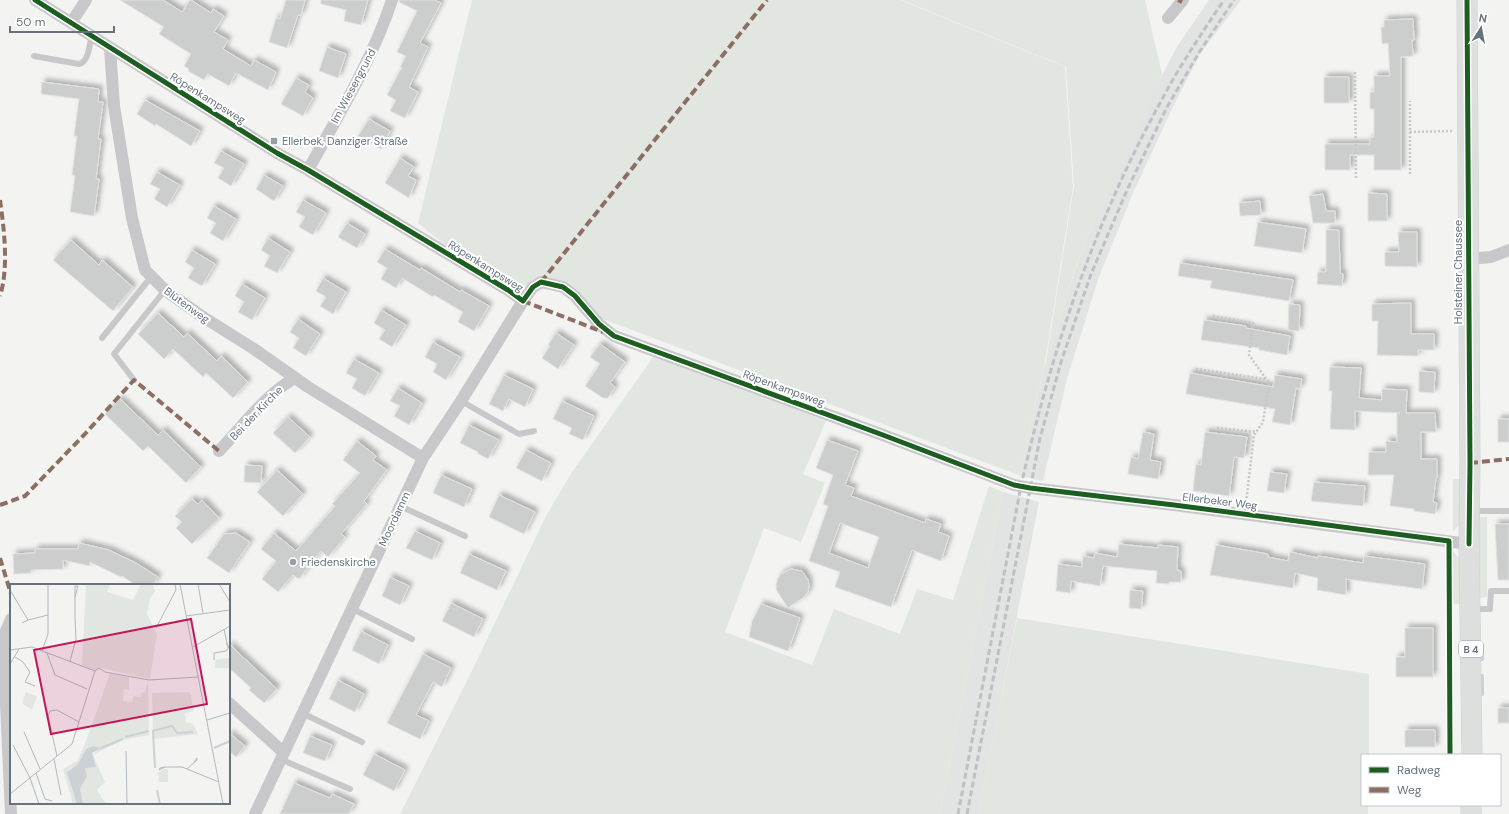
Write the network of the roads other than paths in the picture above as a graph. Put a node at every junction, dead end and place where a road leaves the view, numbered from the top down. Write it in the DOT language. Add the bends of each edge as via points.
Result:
graph roads {
  1 [pos="35,0"];
  2 [pos="86,0"];
  3 [pos="392,0"];
  4 [pos="1183,0"];
  5 [pos="1467,0"];
  6 [pos="1168,18"];
  7 [pos="71,23"];
  8 [pos="92,36"];
  9 [pos="110,48"];
  10 [pos="34,56"];
  11 [pos="308,170"];
  12 [pos="1509,250"];
  13 [pos="1468,259"];
  14 [pos="150,277"];
  15 [pos="165,290"];
  16 [pos="523,301"];
  17 [pos="102,338"];
  18 [pos="295,378"];
  19 [pos="134,380"];
  20 [pos="462,401"];
  21 [pos="534,431"];
  22 [pos="220,451"];
  23 [pos="423,458"];
  24 [pos="990,476"];
  25 [pos="400,506"];
  26 [pos="1470,511"];
  27 [pos="1509,511"];
  28 [pos="465,536"];
  29 [pos="1469,544"];
  30 [pos="1509,591"];
  31 [pos="352,608"];
  32 [pos="1470,609"];
  33 [pos="10,621"];
  34 [pos="412,639"];
  35 [pos="230,704"];
  36 [pos="302,713"];
  37 [pos="362,742"];
  38 [pos="1472,754"];
  39 [pos="282,756"];
  40 [pos="350,789"];
  41 [pos="10,792"];
  42 [pos="11,804"];
  43 [pos="11,814"];
  44 [pos="255,814"];
  1 -- 7 [label="street, Röpenkampsweg"];
  2 -- 7 [label="street"];
  3 -- 11 [label="street, Im Wiesengrund" via="383,29 358,81"];
  4 -- 6 [label="street"];
  5 -- 13 [label="main road, Holsteiner Chaussee / B 4"];
  7 -- 8 [label="street, Röpenkampsweg"];
  8 -- 9 [label="street, Röpenkampsweg"];
  8 -- 10 [label="lane" via="83,64"];
  9 -- 11 [label="street, Röpenkampsweg"];
  9 -- 14 [label="street, Blütenweg" via="114,106 132,218 144,270"];
  11 -- 16 [label="street, Röpenkampsweg"];
  12 -- 13 [label="street" via="1491,257"];
  13 -- 26 [label="main road, Holsteiner Chaussee / B 4"];
  14 -- 15 [label="street, Blütenweg"];
  14 -- 17 [label="lane"];
  15 -- 18 [label="street, Blütenweg"];
  15 -- 19 [label="lane" via="114,354"];
  16 -- 20 [label="street, Moordamm"];
  16 -- 24 [label="street, Röpenkampsweg" via="533,287 541,282 563,287 614,336"];
  18 -- 22 [label="street, Bei der Kirche" via="270,396"];
  18 -- 23 [label="street, Blütenweg"];
  20 -- 21 [label="lane" via="519,434"];
  20 -- 23 [label="street, Moordamm"];
  23 -- 25 [label="street, Moordamm"];
  24 -- 29 [label="street, Ellerbeker Weg" via="1030,488"];
  25 -- 28 [label="lane"];
  25 -- 31 [label="street, Moordamm"];
  26 -- 27 [label="lane"];
  26 -- 29 [label="main road, Holsteiner Chaussee / B 4"];
  29 -- 32 [label="main road, Holsteiner Chaussee / B 4"];
  30 -- 32 [label="lane" via="1491,591 1490,609"];
  31 -- 34 [label="lane"];
  31 -- 36 [label="street, Moordamm"];
  32 -- 38 [label="main road, Holsteiner Chaussee / B 4"];
  33 -- 41 [label="street" via="3,638"];
  35 -- 39 [label="street"];
  36 -- 37 [label="lane"];
  36 -- 39 [label="street, Moordamm"];
  39 -- 40 [label="lane"];
  39 -- 44 [label="street, Moordamm"];
  42 -- 43 [label="street"];
}
